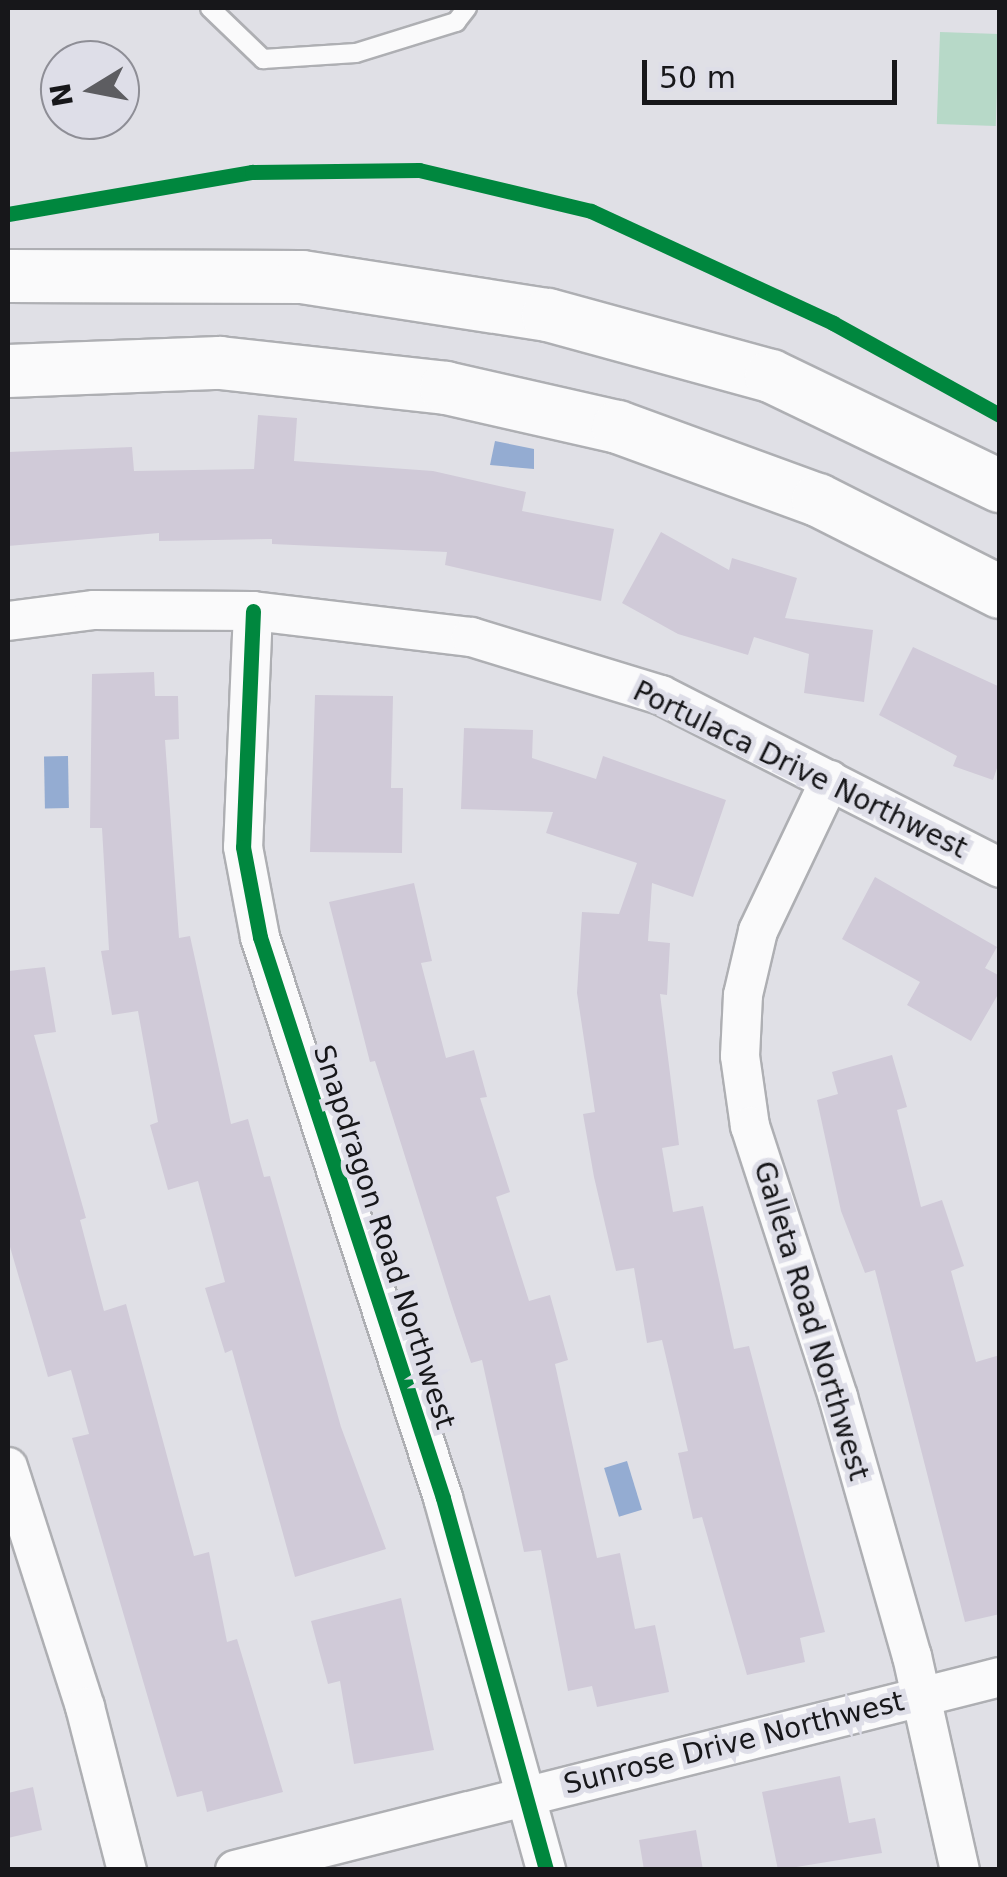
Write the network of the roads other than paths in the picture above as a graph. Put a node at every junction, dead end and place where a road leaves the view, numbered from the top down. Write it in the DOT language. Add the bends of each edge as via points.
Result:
graph roads {
  1 [pos="210,8"];
  2 [pos="467,8"];
  3 [pos="8,276"];
  4 [pos="8,371"];
  5 [pos="1000,486"];
  6 [pos="1000,592"];
  7 [pos="254,610"];
  8 [pos="8,621"];
  9 [pos="830,780"];
  10 [pos="1000,868"];
  11 [pos="8,1468"];
  12 [pos="1000,1677"];
  13 [pos="922,1696"];
  14 [pos="529,1794"];
  15 [pos="127,1870"];
  16 [pos="236,1870"];
  17 [pos="546,1870"];
  18 [pos="960,1870"];
  1 -- 2 [label="lane" via="263,60 356,52 456,22"];
  3 -- 5 [label="main road" via="302,277 548,315 770,376"];
  4 -- 6 [label="main road" via="220,363 484,396 618,427 818,500"];
  7 -- 8 [label="street, Portulaca Drive Northwest" via="94,610"];
  7 -- 9 [label="street, Portulaca Drive Northwest" via="470,637 661,695"];
  7 -- 14 [label="street, Snapdragon Road Northwest" via="243,847 260,938 443,1498"];
  9 -- 10 [label="street, Portulaca Drive Northwest"];
  9 -- 13 [label="street, Galleta Road Northwest" via="758,931 743,994 740,1056 750,1126 838,1397"];
  11 -- 15 [label="street" via="85,1708"];
  12 -- 13 [label="street, Sunrose Drive Northwest"];
  13 -- 14 [label="street, Sunrose Drive Northwest"];
  13 -- 18 [label="street, Galleta Road Northwest"];
  14 -- 16 [label="street, Sunrose Drive Northwest"];
  14 -- 17 [label="street, Snapdragon Road Northwest"];
}
